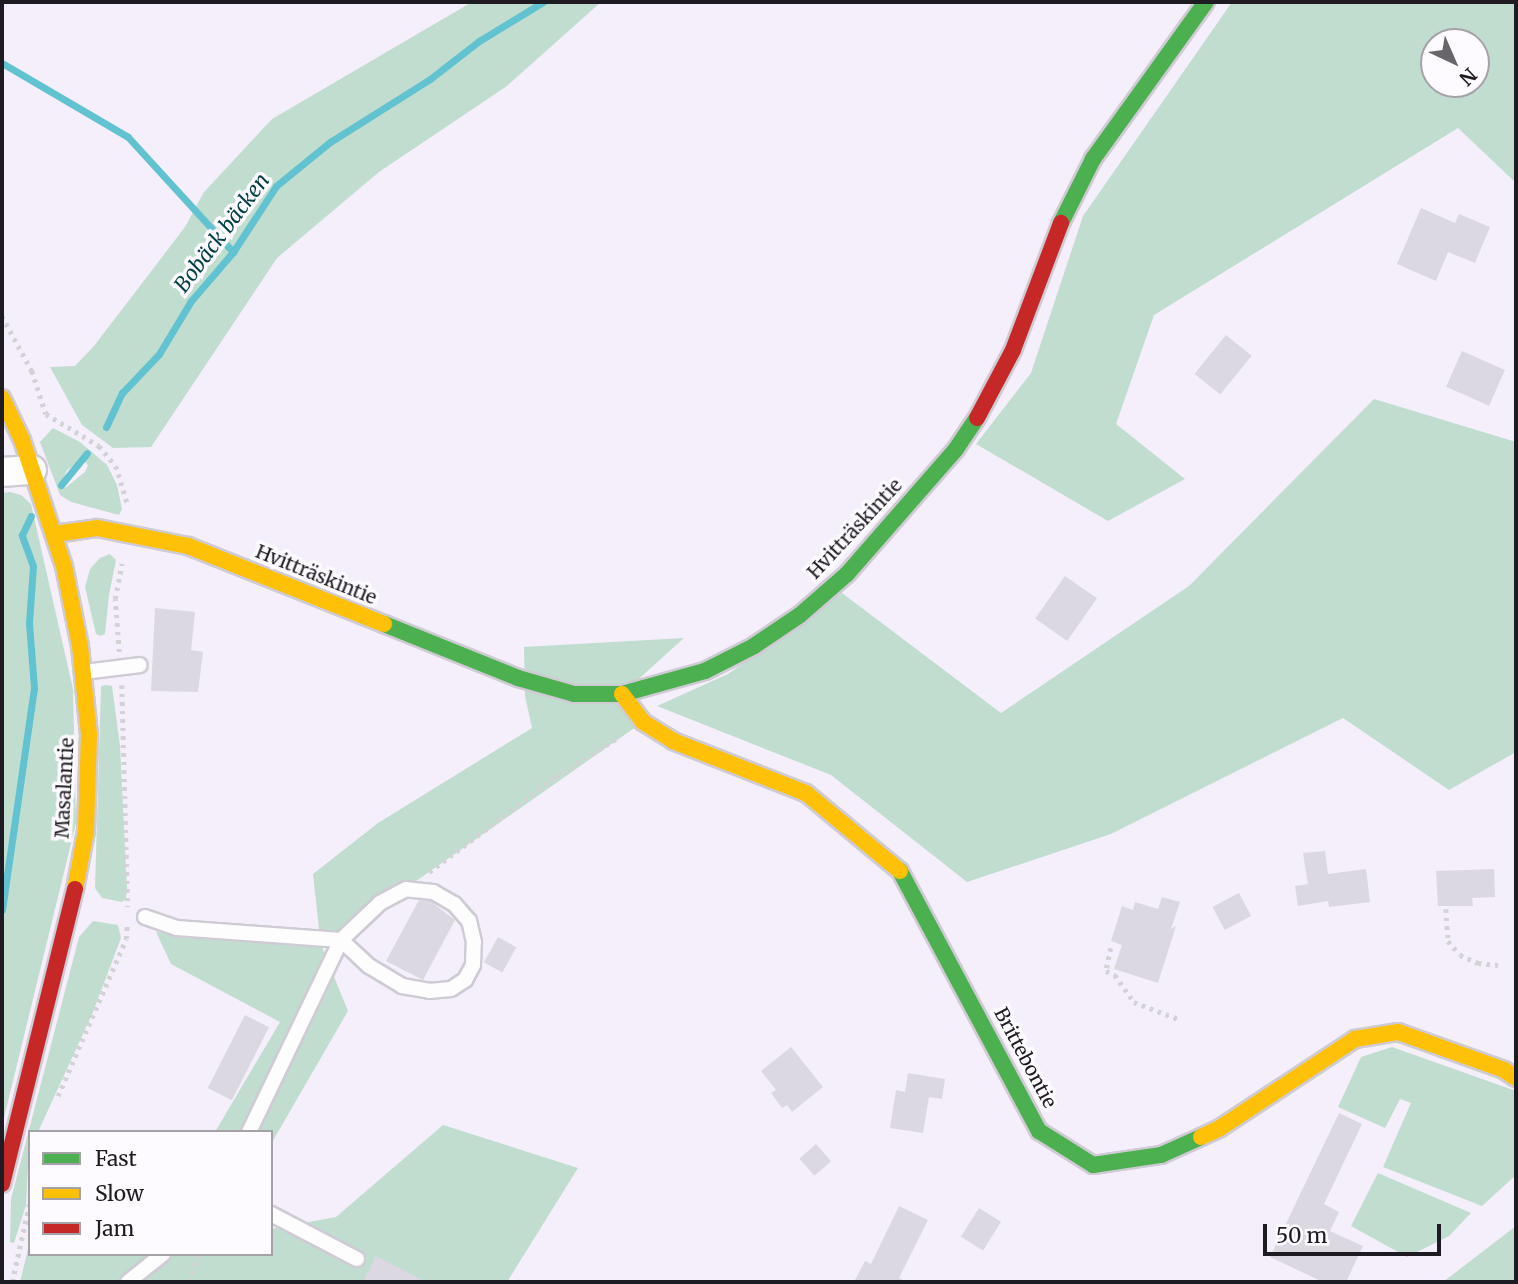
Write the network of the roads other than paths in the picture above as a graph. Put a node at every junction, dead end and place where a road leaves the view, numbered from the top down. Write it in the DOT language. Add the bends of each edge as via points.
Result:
graph roads {
  1 [pos="1206,2"];
  2 [pos="2,398"];
  3 [pos="32,470"];
  4 [pos="2,472"];
  5 [pos="54,534"];
  6 [pos="140,665"];
  7 [pos="83,673"];
  8 [pos="622,694"];
  9 [pos="145,917"];
  10 [pos="341,940"];
  11 [pos="1516,1078"];
  12 [pos="250,1130"];
  13 [pos="2,1184"];
  14 [pos="273,1215"];
  15 [pos="160,1256"];
  16 [pos="357,1259"];
  17 [pos="128,1282"];
  1 -- 8 [label="street, Hvitträskintie" via="1093,159 1063,216 989,401 956,449 847,574 800,615 705,671"];
  2 -- 3 [label="street, Masalantie"];
  3 -- 4 [label="street"];
  3 -- 5 [label="street, Masalantie"];
  5 -- 7 [label="street, Masalantie"];
  5 -- 8 [label="street, Hvitträskintie" via="97,528 188,546 518,678 574,694"];
  6 -- 7 [label="lane"];
  7 -- 13 [label="street, Masalantie" via="89,734 86,831 74,901"];
  8 -- 11 [label="street, Brittebontie" via="643,722 673,741 806,793 904,874 1039,1131 1093,1165 1161,1155 1220,1128 1355,1039 1398,1032"];
  9 -- 10 [label="lane" via="177,928"];
  10 -- 10 [label="lane" via="369,966 402,986 451,989 465,980 473,965 474,942 468,921 454,904 433,892 406,889 380,903"];
  10 -- 12 [label="lane"];
  14 -- 16 [label="lane"];
  15 -- 17 [label="lane"];
}
